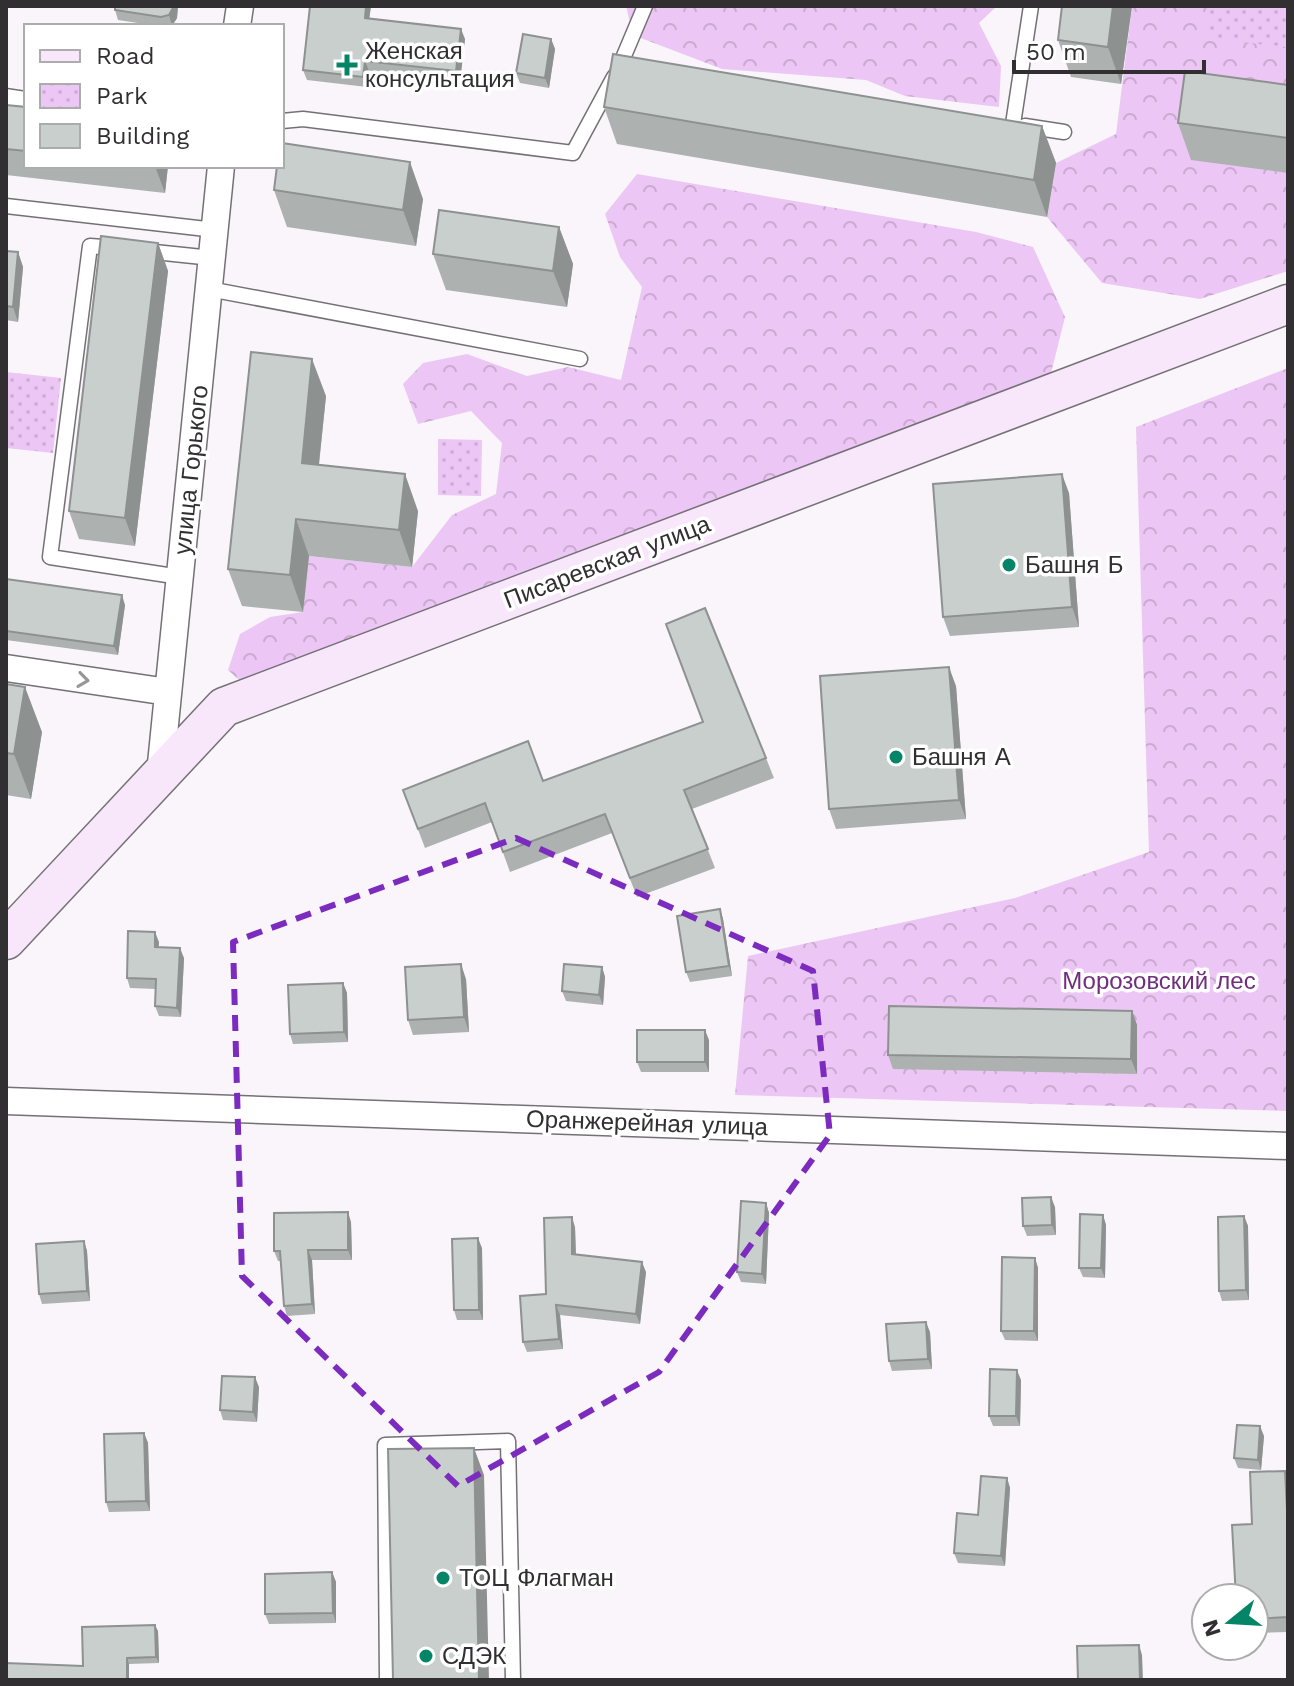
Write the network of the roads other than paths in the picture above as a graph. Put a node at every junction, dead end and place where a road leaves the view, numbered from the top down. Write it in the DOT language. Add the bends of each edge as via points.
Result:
graph roads {
  1 [pos="645,6"];
  2 [pos="1031,6"];
  3 [pos="284,121"];
  4 [pos="1064,132"];
  5 [pos="221,168"];
  6 [pos="6,206"];
  7 [pos="215,230"];
  8 [pos="212,258"];
  9 [pos="209,289"];
  10 [pos="1288,304"];
  11 [pos="580,359"];
  12 [pos="180,577"];
  13 [pos="6,668"];
  14 [pos="168,692"];
  15 [pos="160,774"];
  16 [pos="6,940"];
  17 [pos="6,1101"];
  18 [pos="1288,1146"];
  19 [pos="387,1680"];
  20 [pos="513,1680"];
  1 -- 3 [label="lane" via="622,73 573,153"];
  2 -- 4 [label="lane" via="1005,123"];
  5 -- 7 [label="street, улица Горького"];
  6 -- 7 [label="lane"];
  7 -- 8 [label="street, улица Горького"];
  8 -- 9 [label="street, улица Горького"];
  8 -- 12 [label="lane" via="90,246 50,557"];
  9 -- 11 [label="lane"];
  9 -- 12 [label="street, улица Горького"];
  10 -- 15 [label="street, Писаревская улица" via="224,707"];
  12 -- 14 [label="street, улица Горького"];
  13 -- 14 [label="street, one-way"];
  14 -- 15 [label="street, улица Горького"];
  15 -- 16 [label="street, Писаревская улица"];
  17 -- 18 [label="street, Оранжерейная улица"];
  19 -- 20 [label="lane" via="385,1445 508,1441"];
}
